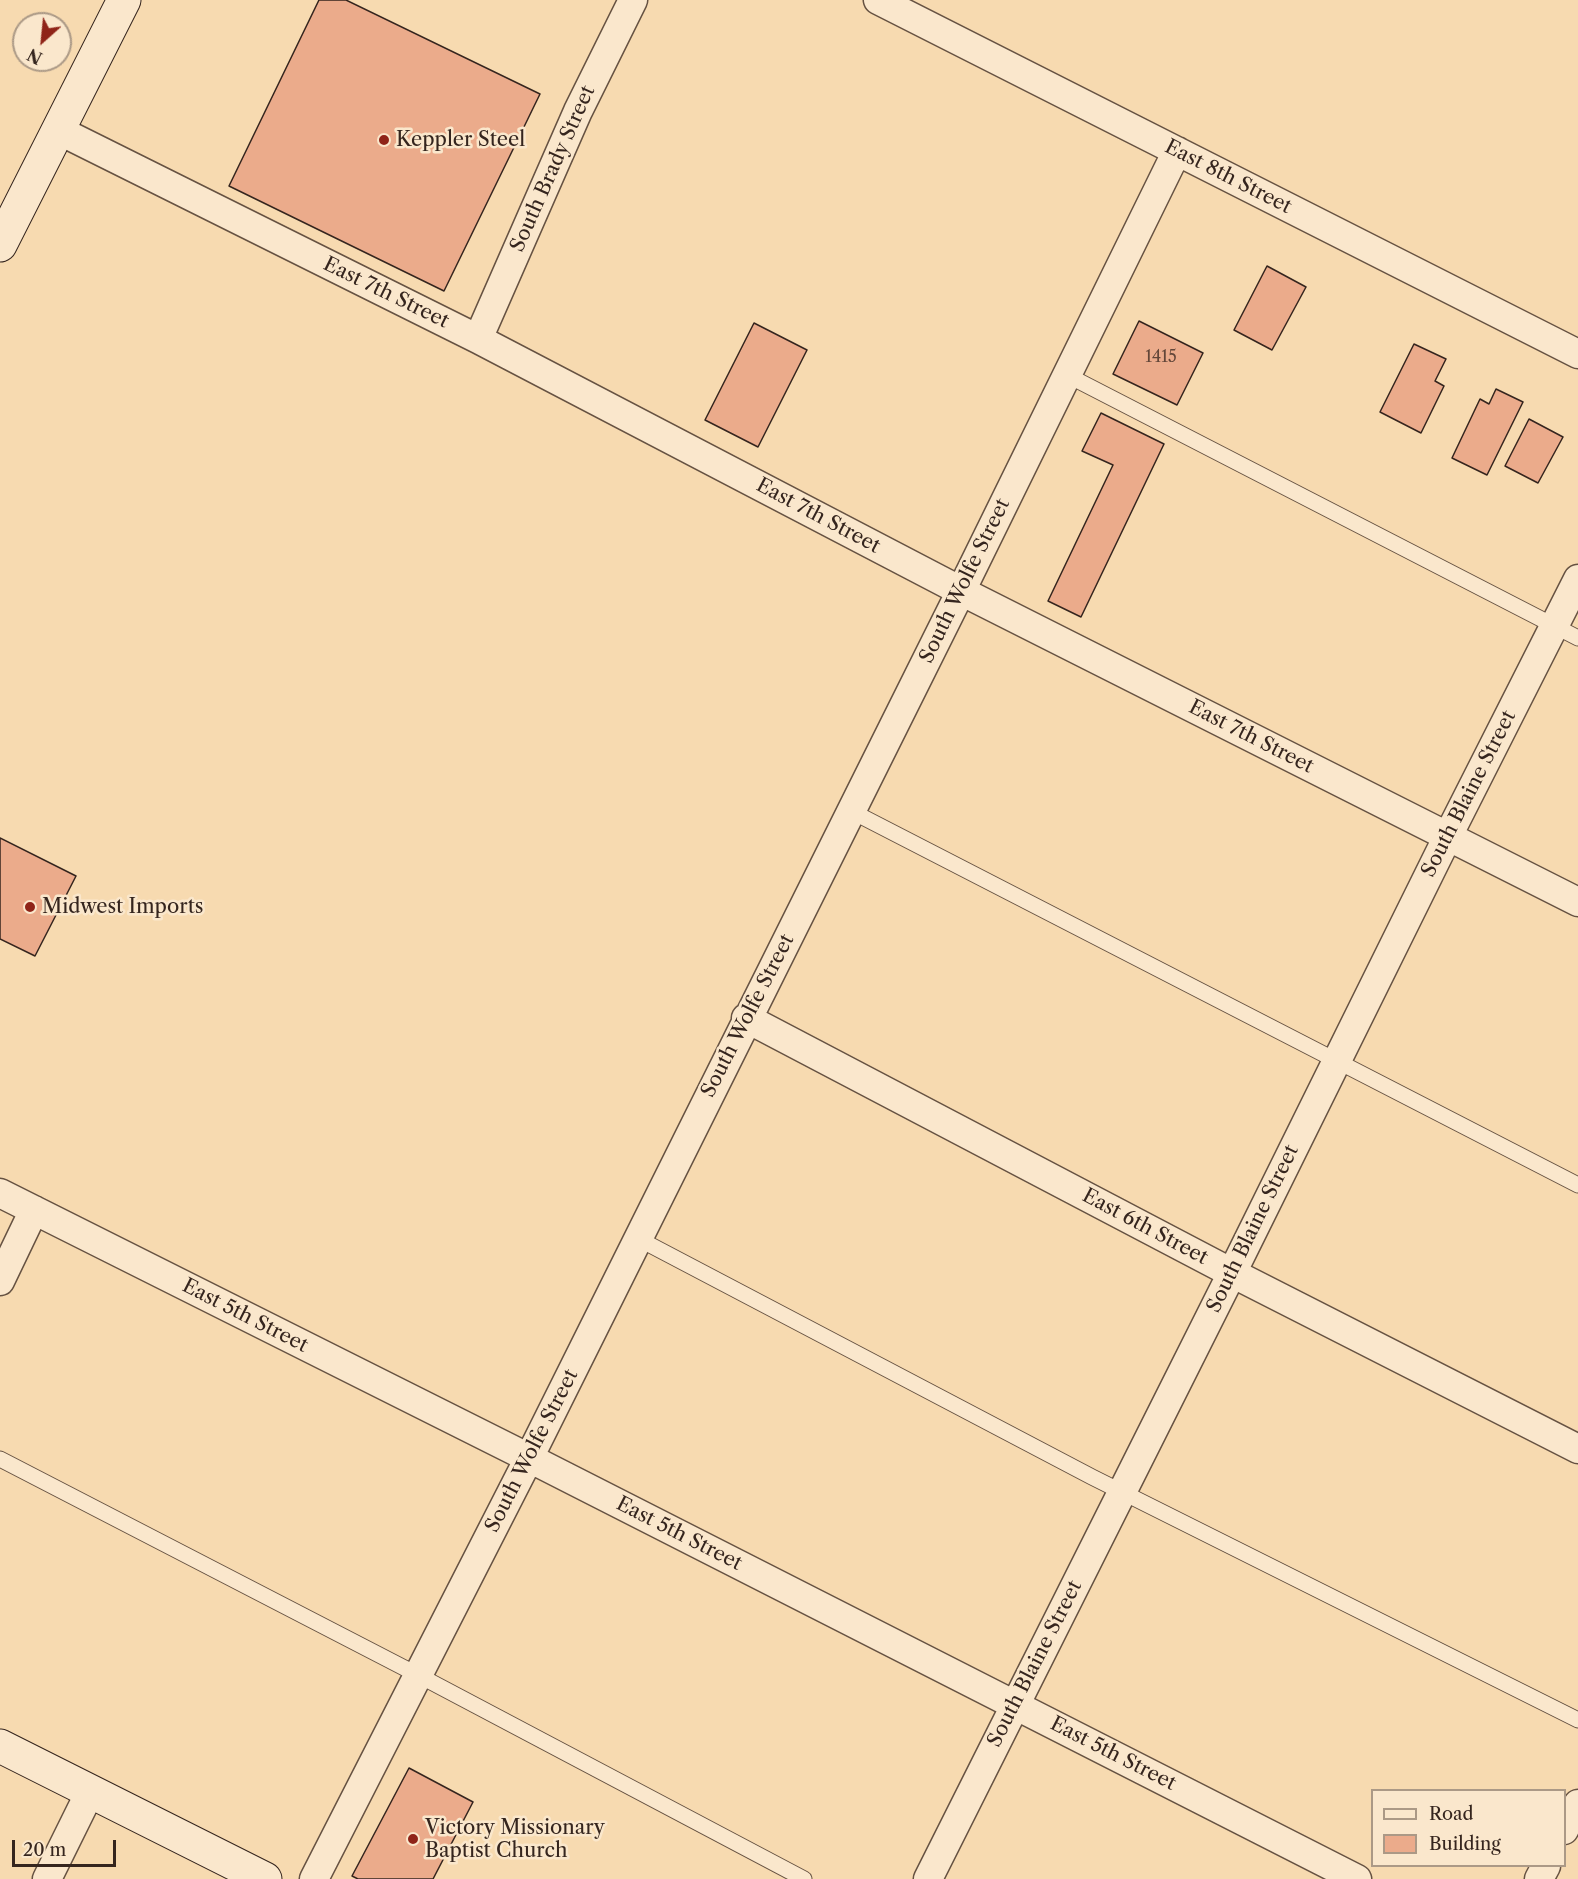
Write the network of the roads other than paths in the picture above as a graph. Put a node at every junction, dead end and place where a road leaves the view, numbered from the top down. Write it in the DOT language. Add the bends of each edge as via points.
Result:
graph roads {
  1 [pos="124,0"];
  2 [pos="633,0"];
  3 [pos="878,0"];
  4 [pos="58,130"];
  5 [pos="1177,151"];
  6 [pos="0,245"];
  7 [pos="478,339"];
  8 [pos="1578,354"];
  9 [pos="1067,375"];
  10 [pos="1578,579"];
  11 [pos="961,591"];
  12 [pos="1566,632"];
  13 [pos="850,811"];
  14 [pos="1448,836"];
  15 [pos="1578,902"];
  16 [pos="746,1018"];
  17 [pos="1336,1060"];
  18 [pos="1578,1185"];
  19 [pos="0,1193"];
  20 [pos="34,1210"];
  21 [pos="637,1238"];
  22 [pos="1232,1273"];
  23 [pos="0,1281"];
  24 [pos="1578,1449"];
  25 [pos="529,1458"];
  26 [pos="0,1459"];
  27 [pos="1121,1492"];
  28 [pos="418,1675"];
  29 [pos="1015,1704"];
  30 [pos="1578,1720"];
  31 [pos="0,1746"];
  32 [pos="90,1792"];
  33 [pos="1578,1804"];
  34 [pos="1566,1826"];
  35 [pos="47,1879"];
  36 [pos="266,1879"];
  37 [pos="314,1879"];
  38 [pos="804,1879"];
  39 [pos="928,1879"];
  40 [pos="1357,1879"];
  1 -- 4 [label="street"];
  2 -- 7 [label="street, South Brady Street" via="578,111"];
  3 -- 5 [label="street, East 8th Street"];
  4 -- 6 [label="street"];
  4 -- 7 [label="street, East 7th Street"];
  5 -- 8 [label="street, East 8th Street"];
  5 -- 9 [label="street, South Wolfe Street"];
  7 -- 11 [label="street, East 7th Street"];
  9 -- 11 [label="street, South Wolfe Street"];
  9 -- 12 [label="lane"];
  10 -- 12 [label="street, South Blaine Street"];
  11 -- 13 [label="street, South Wolfe Street"];
  11 -- 14 [label="street, East 7th Street"];
  12 -- 14 [label="street, South Blaine Street"];
  13 -- 16 [label="street, South Wolfe Street"];
  13 -- 17 [label="lane"];
  14 -- 15 [label="street, East 7th Street"];
  14 -- 17 [label="street, South Blaine Street"];
  16 -- 21 [label="street, South Wolfe Street"];
  16 -- 22 [label="street, East 6th Street"];
  17 -- 18 [label="lane"];
  17 -- 22 [label="street, South Blaine Street"];
  19 -- 20 [label="street, East 5th Street"];
  20 -- 23 [label="street"];
  20 -- 25 [label="street, East 5th Street"];
  21 -- 25 [label="street, South Wolfe Street"];
  21 -- 27 [label="lane"];
  22 -- 24 [label="street, East 6th Street"];
  22 -- 27 [label="street, South Blaine Street"];
  25 -- 28 [label="street, South Wolfe Street"];
  25 -- 29 [label="street, East 5th Street"];
  26 -- 28 [label="lane"];
  27 -- 29 [label="street, South Blaine Street"];
  27 -- 30 [label="lane"];
  28 -- 37 [label="street, South Wolfe Street"];
  28 -- 38 [label="lane"];
  29 -- 39 [label="street, South Blaine Street"];
  29 -- 40 [label="street, East 5th Street"];
  31 -- 32 [label="street"];
  32 -- 35 [label="street"];
  32 -- 36 [label="street"];
  33 -- 34 [label="street"];
}
